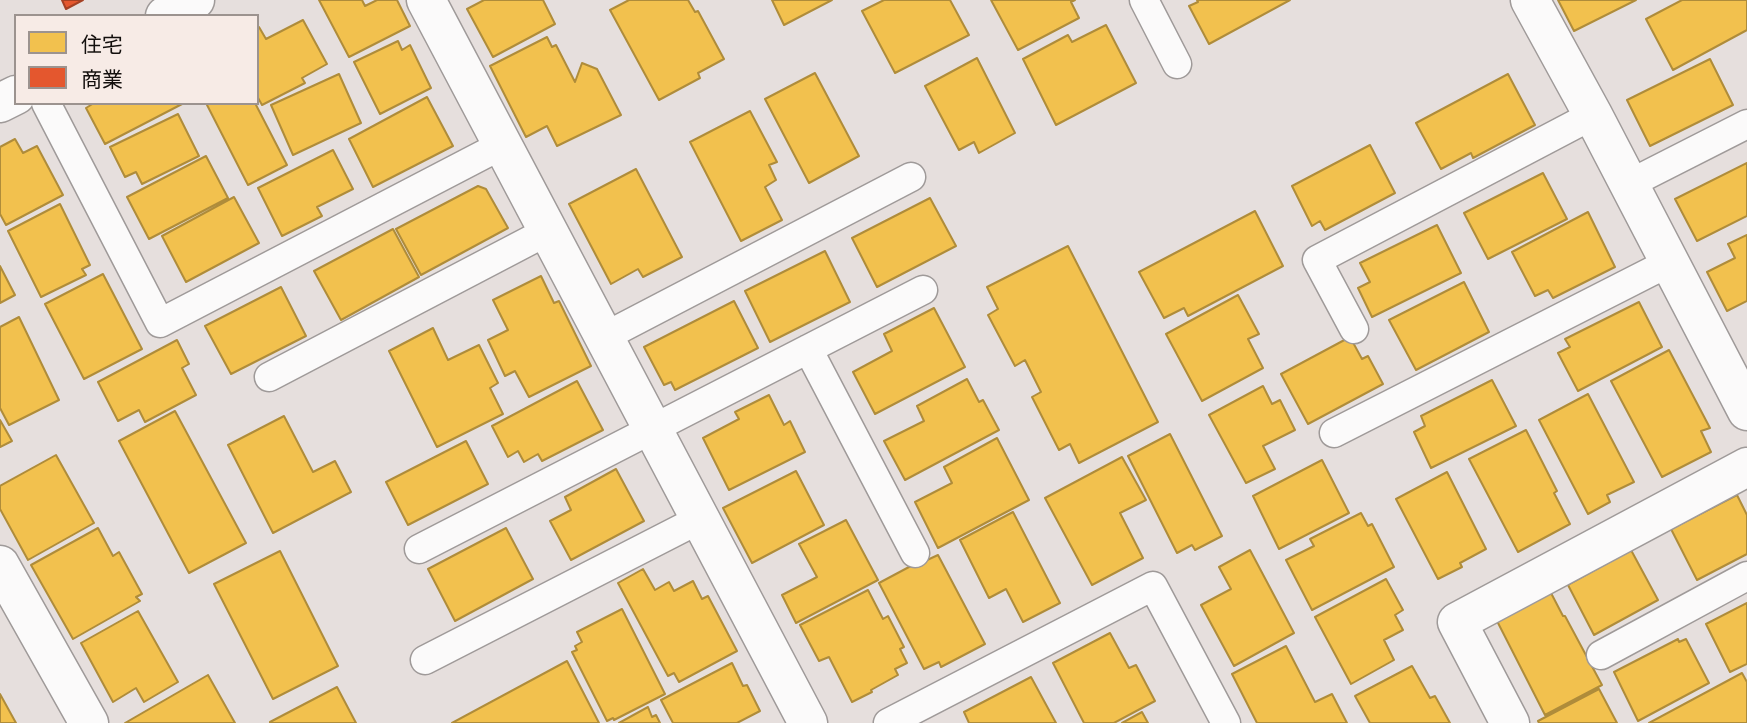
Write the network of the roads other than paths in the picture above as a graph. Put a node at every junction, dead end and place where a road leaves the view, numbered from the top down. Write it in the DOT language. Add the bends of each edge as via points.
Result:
graph roads {
  1 [pos="195,0"];
  2 [pos="426,0"];
  3 [pos="1144,0"];
  4 [pos="1530,0"];
  5 [pos="169,14"];
  6 [pos="1177,64"];
  7 [pos="47,105"];
  8 [pos="1593,115"];
  9 [pos="1747,124"];
  10 [pos="502,145"];
  11 [pos="911,177"];
  12 [pos="1629,184"];
  13 [pos="548,231"];
  14 [pos="1670,262"];
  15 [pos="923,290"];
  16 [pos="1354,329"];
  17 [pos="604,337"];
  18 [pos="808,349"];
  19 [pos="269,377"];
  20 [pos="1747,411"];
  21 [pos="653,429"];
  22 [pos="1334,433"];
  23 [pos="1747,467"];
  24 [pos="700,519"];
  25 [pos="419,550"];
  26 [pos="915,553"];
  27 [pos="0,565"];
  28 [pos="1747,576"];
  29 [pos="1601,654"];
  30 [pos="425,660"];
  31 [pos="797,719"];
  32 [pos="89,723"];
  33 [pos="888,723"];
  34 [pos="1226,723"];
  35 [pos="1510,723"];
  1 -- 5 [label="street"];
  2 -- 10 [label="street"];
  3 -- 6 [label="lane"];
  4 -- 8 [label="street"];
  7 -- 10 [label="lane" via="160,323"];
  8 -- 12 [label="street"];
  8 -- 16 [label="lane" via="1317,261"];
  9 -- 12 [label="lane"];
  10 -- 13 [label="street"];
  11 -- 17 [label="lane"];
  12 -- 14 [label="street"];
  13 -- 17 [label="street"];
  13 -- 19 [label="lane"];
  14 -- 20 [label="street"];
  14 -- 22 [label="lane"];
  15 -- 18 [label="lane"];
  17 -- 21 [label="street"];
  18 -- 21 [label="lane"];
  18 -- 26 [label="lane"];
  21 -- 24 [label="street"];
  21 -- 25 [label="lane"];
  23 -- 35 [label="street" via="1457,622"];
  24 -- 30 [label="lane"];
  24 -- 31 [label="street"];
  27 -- 32 [label="street"];
  28 -- 29 [label="lane"];
  33 -- 34 [label="lane" via="1153,586"];
}
